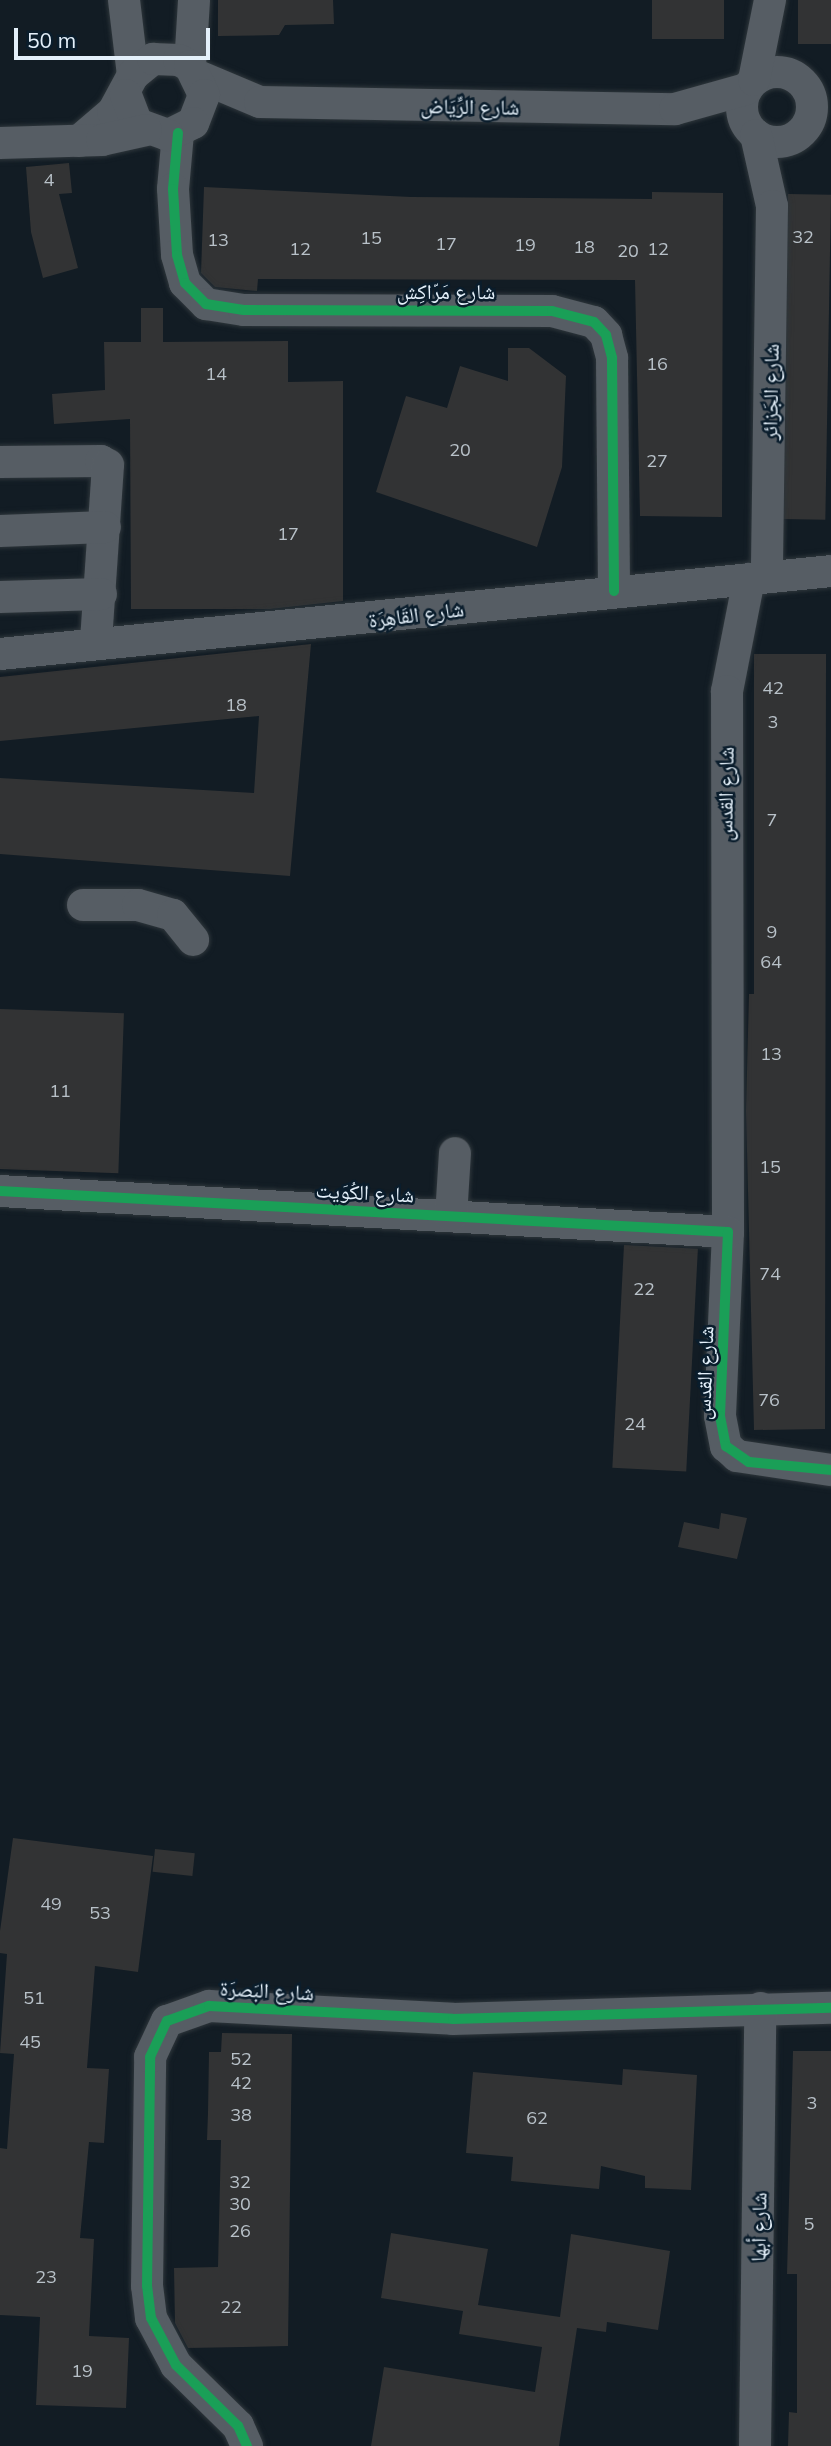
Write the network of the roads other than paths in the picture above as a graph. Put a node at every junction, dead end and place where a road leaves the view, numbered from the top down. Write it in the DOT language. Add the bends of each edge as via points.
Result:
graph roads {
  1 [pos="124,0"];
  2 [pos="194,0"];
  3 [pos="770,5"];
  4 [pos="194,71"];
  5 [pos="795,77"];
  6 [pos="129,85"];
  7 [pos="750,85"];
  8 [pos="260,103"];
  9 [pos="681,109"];
  10 [pos="821,110"];
  11 [pos="169,130"];
  12 [pos="753,132"];
  13 [pos="790,139"];
  14 [pos="79,141"];
  15 [pos="0,143"];
  16 [pos="772,206"];
  17 [pos="0,462"];
  18 [pos="104,527"];
  19 [pos="0,531"];
  20 [pos="831,571"];
  21 [pos="758,578"];
  22 [pos="614,591"];
  23 [pos="101,594"];
  24 [pos="0,597"];
  25 [pos="96,643"];
  26 [pos="0,654"];
  27 [pos="83,905"];
  28 [pos="193,940"];
  29 [pos="454,1153"];
  30 [pos="0,1191"];
  31 [pos="451,1216"];
  32 [pos="728,1231"];
  33 [pos="831,1470"];
  34 [pos="760,2008"];
  35 [pos="831,2008"];
  36 [pos="247,2446"];
  37 [pos="755,2446"];
  1 -- 6 [label="street"];
  2 -- 4 [label="street"];
  3 -- 5 [label="street" via="774,34"];
  3 -- 7 [label="street"];
  4 -- 6 [label="street" via="166,58 153,60"];
  4 -- 8 [label="street, شارع الرِّيَاض"];
  4 -- 11 [label="street" via="203,105"];
  5 -- 7 [label="street" via="774,72"];
  5 -- 10 [label="street"];
  6 -- 11 [label="street" via="131,116"];
  6 -- 14 [label="street"];
  7 -- 9 [label="street, شارع الرِّيَاض"];
  7 -- 12 [label="street" via="742,110"];
  8 -- 9 [label="street, شارع الرِّيَاض"];
  8 -- 11 [label="street, شارع الرِّيَاض"];
  9 -- 12 [label="street, شارع الرِّيَاض"];
  10 -- 13 [label="street"];
  11 -- 14 [label="street, شارع الرِّيَاض"];
  11 -- 22 [label="street, شارع مَرّاكِش" via="177,255 185,284 200,299 221,309 552,311 594,322 606,335 612,358"];
  12 -- 13 [label="street" via="766,141"];
  12 -- 16 [label="street, شارع الجَزائر"];
  13 -- 16 [label="street, شارع الجَزائر"];
  14 -- 15 [label="street, شارع الرِّيَاض"];
  16 -- 21 [label="street, شارع الجَزائر"];
  17 -- 18 [label="street" via="106,463"];
  18 -- 19 [label="street"];
  18 -- 23 [label="street"];
  20 -- 21 [label="street, شارع القَاهِرَة"];
  21 -- 22 [label="street, شارع القَاهِرَة"];
  21 -- 32 [label="street, شارع القدس" via="727,691"];
  22 -- 25 [label="street, شارع القَاهِرَة" via="351,622 248,625"];
  23 -- 24 [label="street"];
  23 -- 25 [label="street"];
  25 -- 26 [label="street, شارع القَاهِرَة"];
  27 -- 28 [label="street" via="138,905 173,915"];
  29 -- 31 [label="street"];
  30 -- 31 [label="street, شارع الكُوَيت"];
  31 -- 32 [label="street, شارع الكُوَيت"];
  32 -- 33 [label="street, شارع القدس" via="720,1416 726,1446 749,1462"];
  34 -- 35 [label="street, شارع البَصرَة"];
  34 -- 36 [label="street, شارع البَصرَة" via="453,2020 209,2006 167,2021 150,2057 147,2287 151,2318 176,2365 238,2426"];
  34 -- 37 [label="street, شارع أبها"];
}
